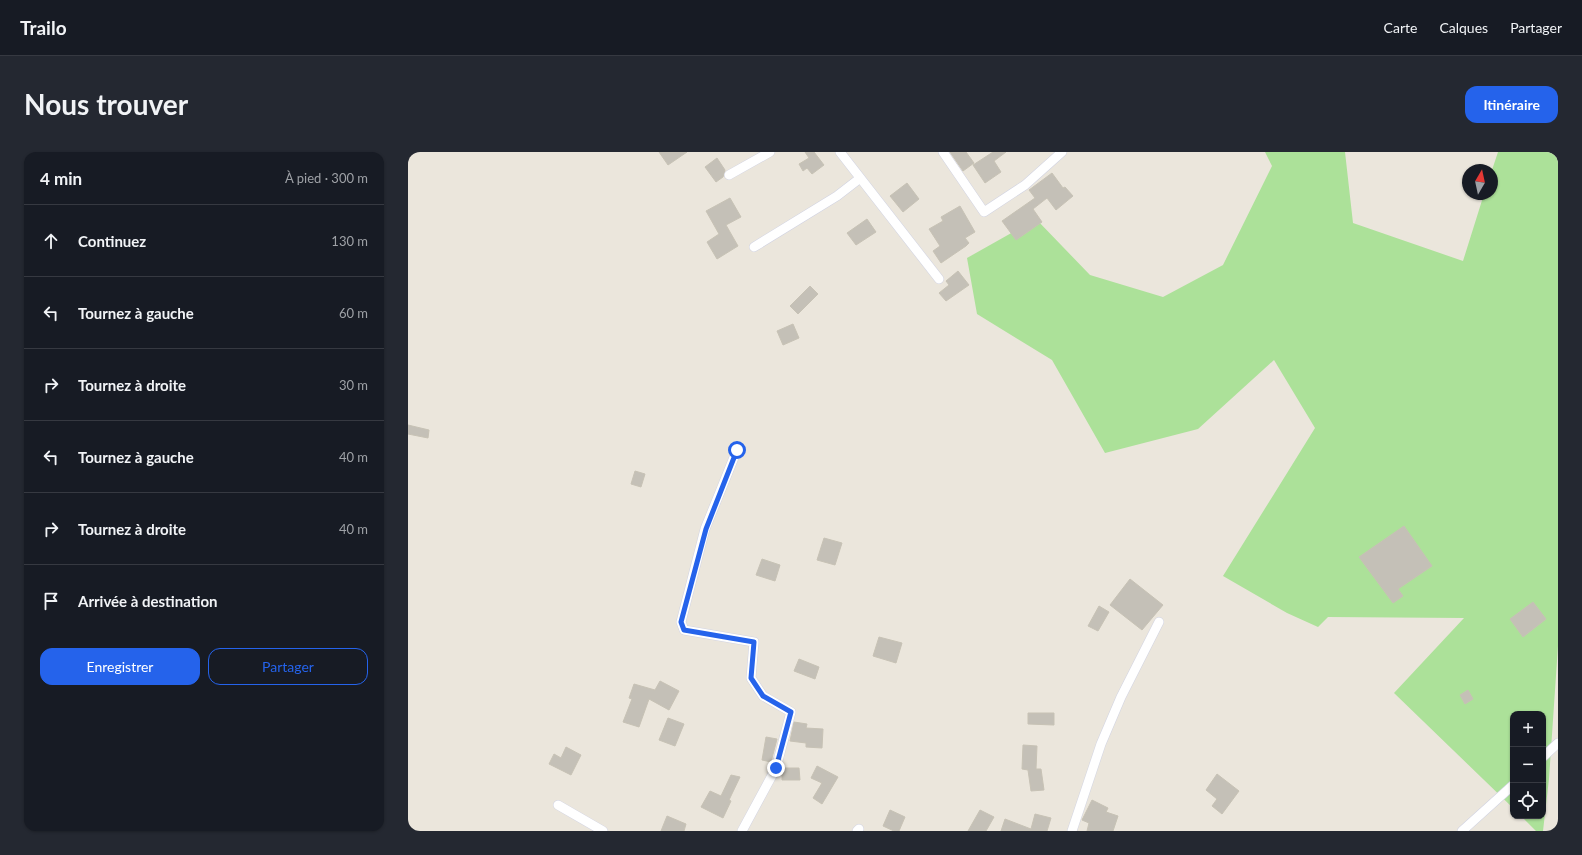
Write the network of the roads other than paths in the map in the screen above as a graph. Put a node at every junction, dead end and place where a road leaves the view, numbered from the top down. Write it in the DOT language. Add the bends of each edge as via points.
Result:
graph roads {
  1 [pos="770,152"];
  2 [pos="840,152"];
  3 [pos="943,152"];
  4 [pos="1062,152"];
  5 [pos="729,175"];
  6 [pos="859,179"];
  7 [pos="754,247"];
  8 [pos="939,279"];
  9 [pos="737,450"];
  10 [pos="1160,622"];
  11 [pos="1558,743"];
  12 [pos="1546,754"];
  13 [pos="1510,788"];
  14 [pos="558,806"];
  15 [pos="603,831"];
  16 [pos="742,831"];
  17 [pos="1072,831"];
  18 [pos="1462,831"];
  1 -- 5 [label="street"];
  2 -- 6 [label="street"];
  3 -- 4 [label="street" via="984,212 1025,185"];
  6 -- 7 [label="street" via="837,196"];
  6 -- 8 [label="street"];
  9 -- 16 [label="street" via="706,529 681,622 684,630 754,642 751,678 763,696 791,712 776,768"];
  10 -- 17 [label="street" via="1101,744"];
  11 -- 12 [label="street"];
  13 -- 18 [label="street"];
  14 -- 15 [label="street"];
}
